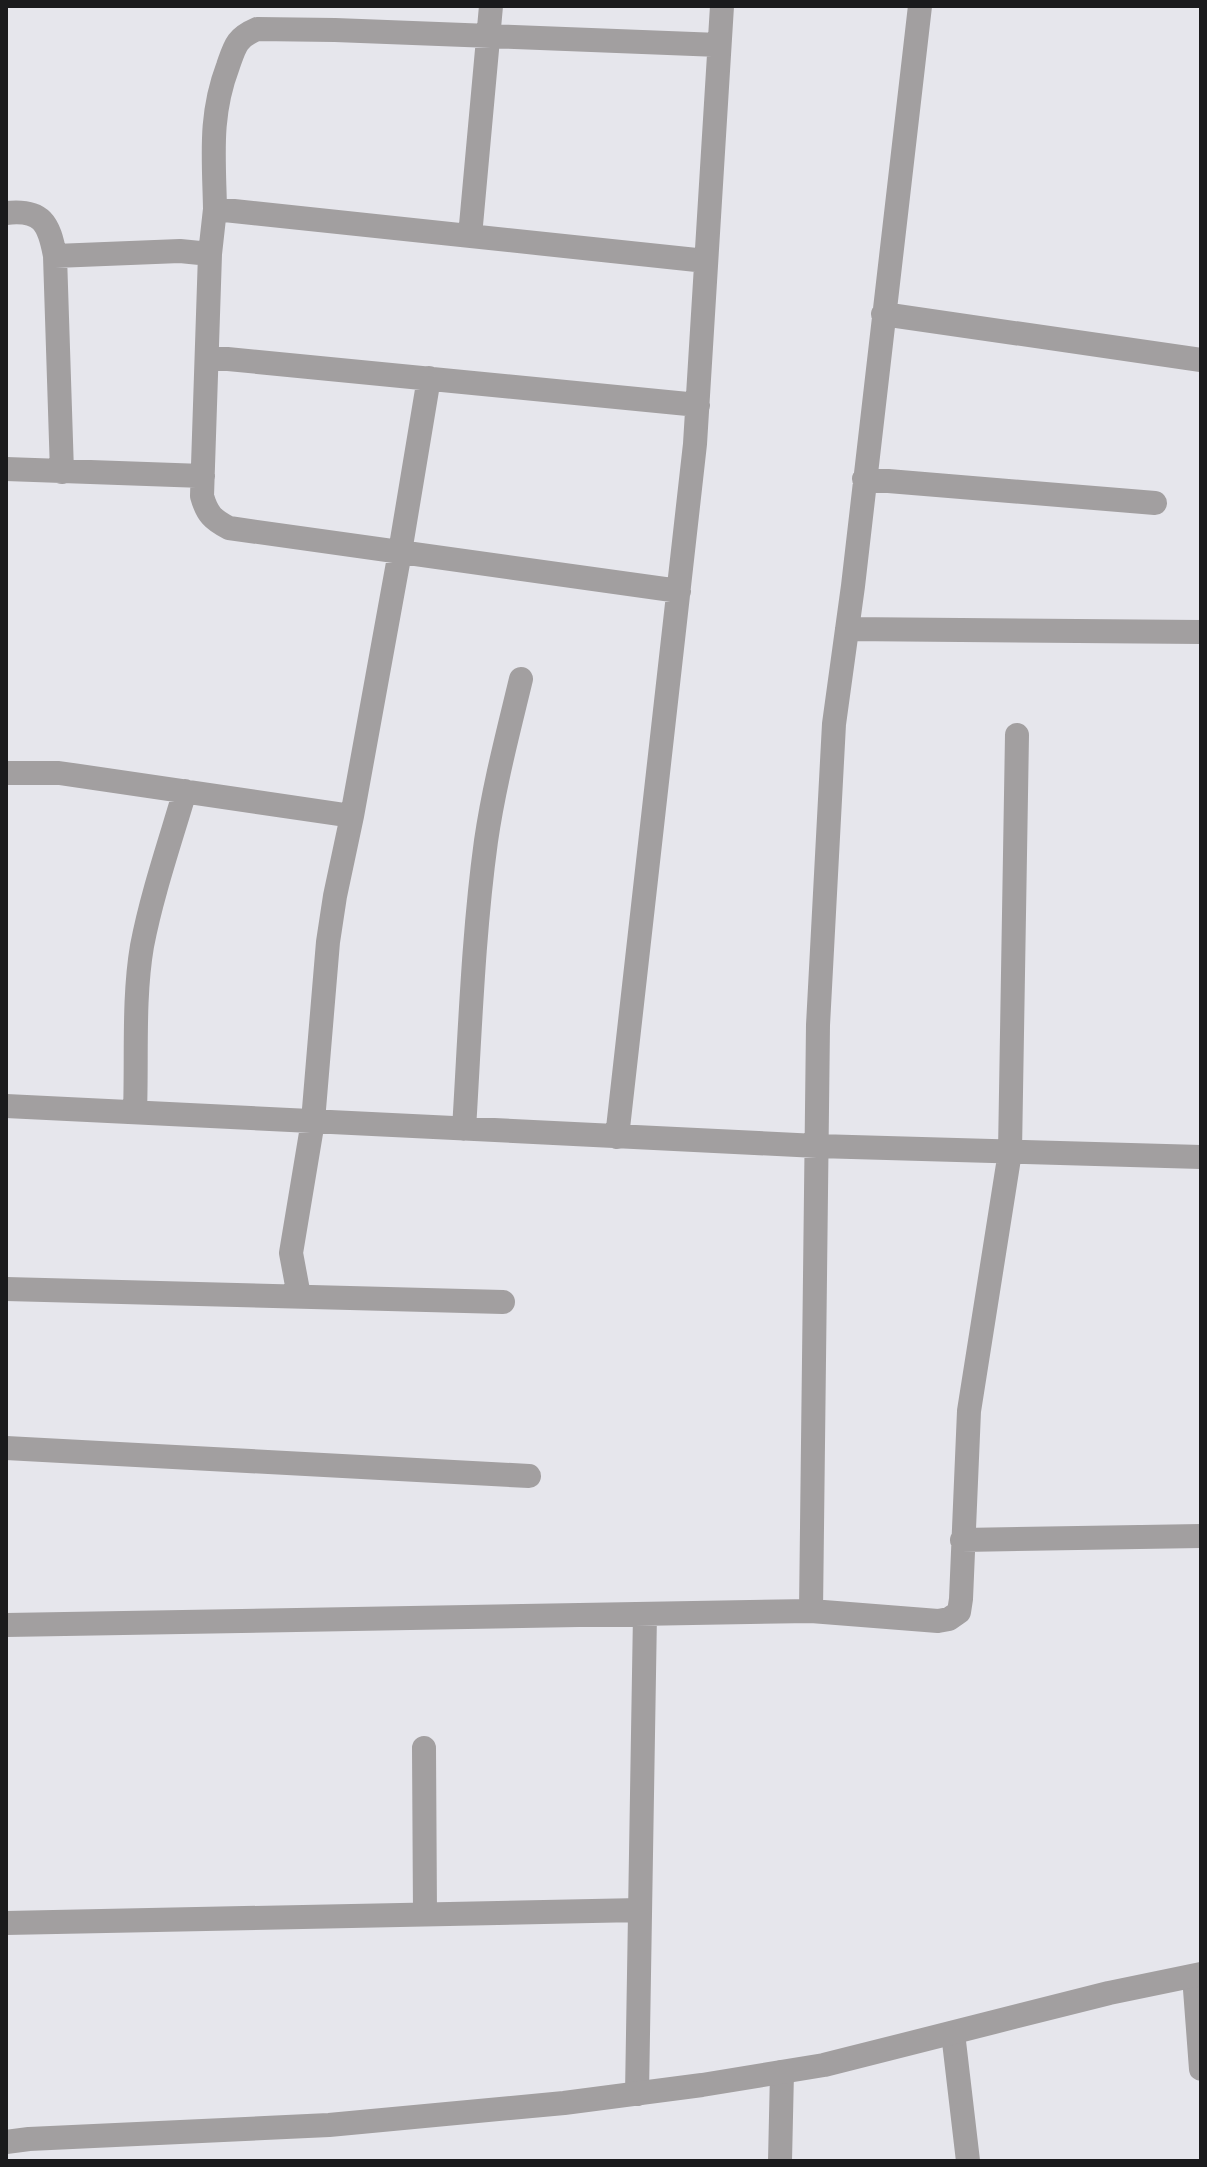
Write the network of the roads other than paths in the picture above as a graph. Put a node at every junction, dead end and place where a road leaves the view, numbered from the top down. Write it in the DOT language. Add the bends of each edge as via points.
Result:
graph roads {
  1 [pos="491,6"];
  2 [pos="722,6"];
  3 [pos="920,6"];
  4 [pos="336,18"];
  5 [pos="489,36"];
  6 [pos="719,45"];
  7 [pos="215,209"];
  8 [pos="6,213"];
  9 [pos="470,236"];
  10 [pos="210,254"];
  11 [pos="55,256"];
  12 [pos="706,261"];
  13 [pos="883,314"];
  14 [pos="207,357"];
  15 [pos="1201,360"];
  16 [pos="429,378"];
  17 [pos="698,405"];
  18 [pos="6,469"];
  19 [pos="62,472"];
  20 [pos="203,476"];
  21 [pos="864,479"];
  22 [pos="1155,503"];
  23 [pos="400,552"];
  24 [pos="679,591"];
  25 [pos="847,629"];
  26 [pos="1201,632"];
  27 [pos="521,679"];
  28 [pos="1017,735"];
  29 [pos="6,773"];
  30 [pos="185,791"];
  31 [pos="352,816"];
  32 [pos="6,1106"];
  33 [pos="135,1112"];
  34 [pos="313,1121"];
  35 [pos="464,1129"];
  36 [pos="617,1137"];
  37 [pos="817,1146"];
  38 [pos="1010,1152"];
  39 [pos="1201,1157"];
  40 [pos="6,1289"];
  41 [pos="299,1296"];
  42 [pos="503,1302"];
  43 [pos="6,1448"];
  44 [pos="529,1476"];
  45 [pos="1201,1536"];
  46 [pos="962,1540"];
  47 [pos="811,1611"];
  48 [pos="645,1614"];
  49 [pos="6,1625"];
  50 [pos="424,1748"];
  51 [pos="640,1910"];
  52 [pos="425,1914"];
  53 [pos="6,1923"];
  54 [pos="1198,1975"];
  55 [pos="953,2033"];
  56 [pos="1201,2069"];
  57 [pos="782,2072"];
  58 [pos="637,2094"];
  59 [pos="6,2142"];
  60 [pos="780,2161"];
  61 [pos="968,2161"];
  1 -- 5 [label="street"];
  2 -- 6 [label="street"];
  3 -- 13 [label="street"];
  4 -- 5 [label="street"];
  4 -- 7 [label="street" via="257,29 238,41 213,122"];
  5 -- 6 [label="street"];
  5 -- 9 [label="street"];
  6 -- 12 [label="street"];
  7 -- 9 [label="street"];
  7 -- 10 [label="street"];
  8 -- 11 [label="street" via="32,213 44,221"];
  9 -- 12 [label="street"];
  10 -- 11 [label="street"];
  10 -- 14 [label="street"];
  11 -- 19 [label="street"];
  12 -- 17 [label="street"];
  13 -- 15 [label="street"];
  13 -- 21 [label="street"];
  14 -- 16 [label="street"];
  14 -- 20 [label="street"];
  16 -- 17 [label="street"];
  16 -- 23 [label="street"];
  17 -- 24 [label="street"];
  18 -- 19 [label="street"];
  19 -- 20 [label="street"];
  20 -- 23 [label="street" via="206,511 229,528"];
  21 -- 22 [label="street"];
  21 -- 25 [label="street"];
  23 -- 24 [label="street"];
  23 -- 31 [label="street"];
  24 -- 36 [label="street"];
  25 -- 26 [label="street"];
  25 -- 37 [label="street" via="834,724"];
  27 -- 35 [label="street" via="484,855"];
  28 -- 38 [label="street"];
  29 -- 30 [label="street" via="59,773"];
  30 -- 31 [label="street"];
  30 -- 33 [label="street" via="142,947"];
  31 -- 34 [label="street" via="328,942"];
  32 -- 33 [label="street"];
  33 -- 34 [label="street"];
  34 -- 35 [label="street"];
  34 -- 41 [label="street" via="291,1253"];
  35 -- 36 [label="street"];
  36 -- 37 [label="street"];
  37 -- 38 [label="street"];
  37 -- 47 [label="street"];
  38 -- 39 [label="street"];
  38 -- 46 [label="street" via="969,1411"];
  40 -- 41 [label="street"];
  41 -- 42 [label="street"];
  43 -- 44 [label="street"];
  45 -- 46 [label="street"];
  46 -- 47 [label="street" via="959,1612 949,1619"];
  47 -- 48 [label="street"];
  48 -- 49 [label="street"];
  48 -- 51 [label="street"];
  50 -- 52 [label="street"];
  51 -- 52 [label="street"];
  51 -- 58 [label="street"];
  52 -- 53 [label="street"];
  54 -- 55 [label="street"];
  54 -- 56 [label="street"];
  55 -- 57 [label="street"];
  55 -- 61 [label="street"];
  57 -- 58 [label="street"];
  57 -- 60 [label="street"];
  58 -- 59 [label="street" via="329,2125"];
}
